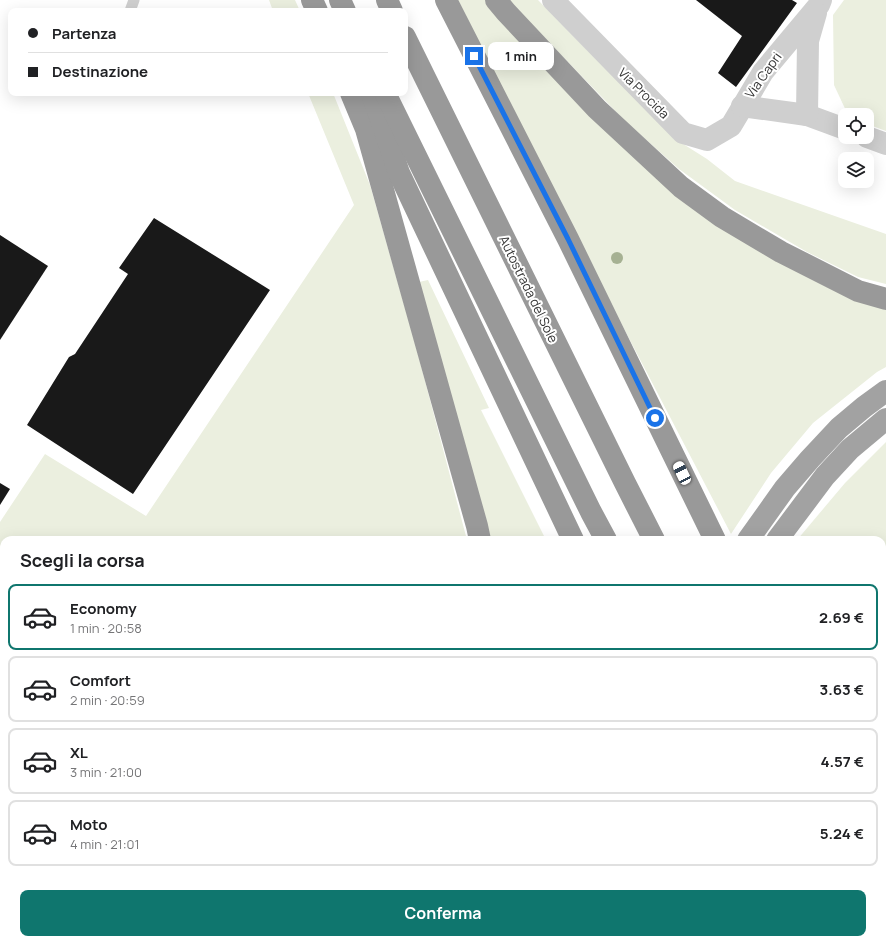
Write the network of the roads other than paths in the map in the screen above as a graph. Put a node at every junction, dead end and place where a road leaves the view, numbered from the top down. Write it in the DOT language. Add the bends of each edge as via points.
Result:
graph roads {
  1 [pos="446,0"];
  2 [pos="496,0"];
  3 [pos="553,0"];
  4 [pos="820,3"];
  5 [pos="408,43"];
  6 [pos="352,96"];
  7 [pos="373,96"];
  8 [pos="386,96"];
  9 [pos="742,106"];
  10 [pos="807,115"];
  11 [pos="838,126"];
  12 [pos="874,140"];
  13 [pos="886,144"];
  14 [pos="886,299"];
  15 [pos="886,391"];
  16 [pos="886,419"];
  17 [pos="712,534"];
  18 [pos="479,536"];
  19 [pos="571,536"];
  20 [pos="604,536"];
  21 [pos="652,536"];
  22 [pos="751,536"];
  23 [pos="780,536"];
  1 -- 17 [label="highway" via="568,239"];
  2 -- 14 [label="highway" via="597,109 681,187 722,217 781,252 858,291"];
  3 -- 9 [label="street, Via Procida" via="683,133 707,140 731,126"];
  4 -- 9 [label="street, Via Capri" via="763,72"];
  4 -- 10 [label="street" via="808,41"];
  5 -- 21 [label="highway, Autostrada del Sole"];
  6 -- 18 [label="highway" via="366,128"];
  7 -- 19 [label="highway" via="399,173"];
  8 -- 20 [label="highway"];
  9 -- 10 [label="street, Via Capri"];
  10 -- 11 [label="street, Via Capri"];
  12 -- 13 [label="street"];
  15 -- 22 [label="highway" via="839,428 810,459 785,488"];
  16 -- 23 [label="highway" via="850,449 825,476"];
}
